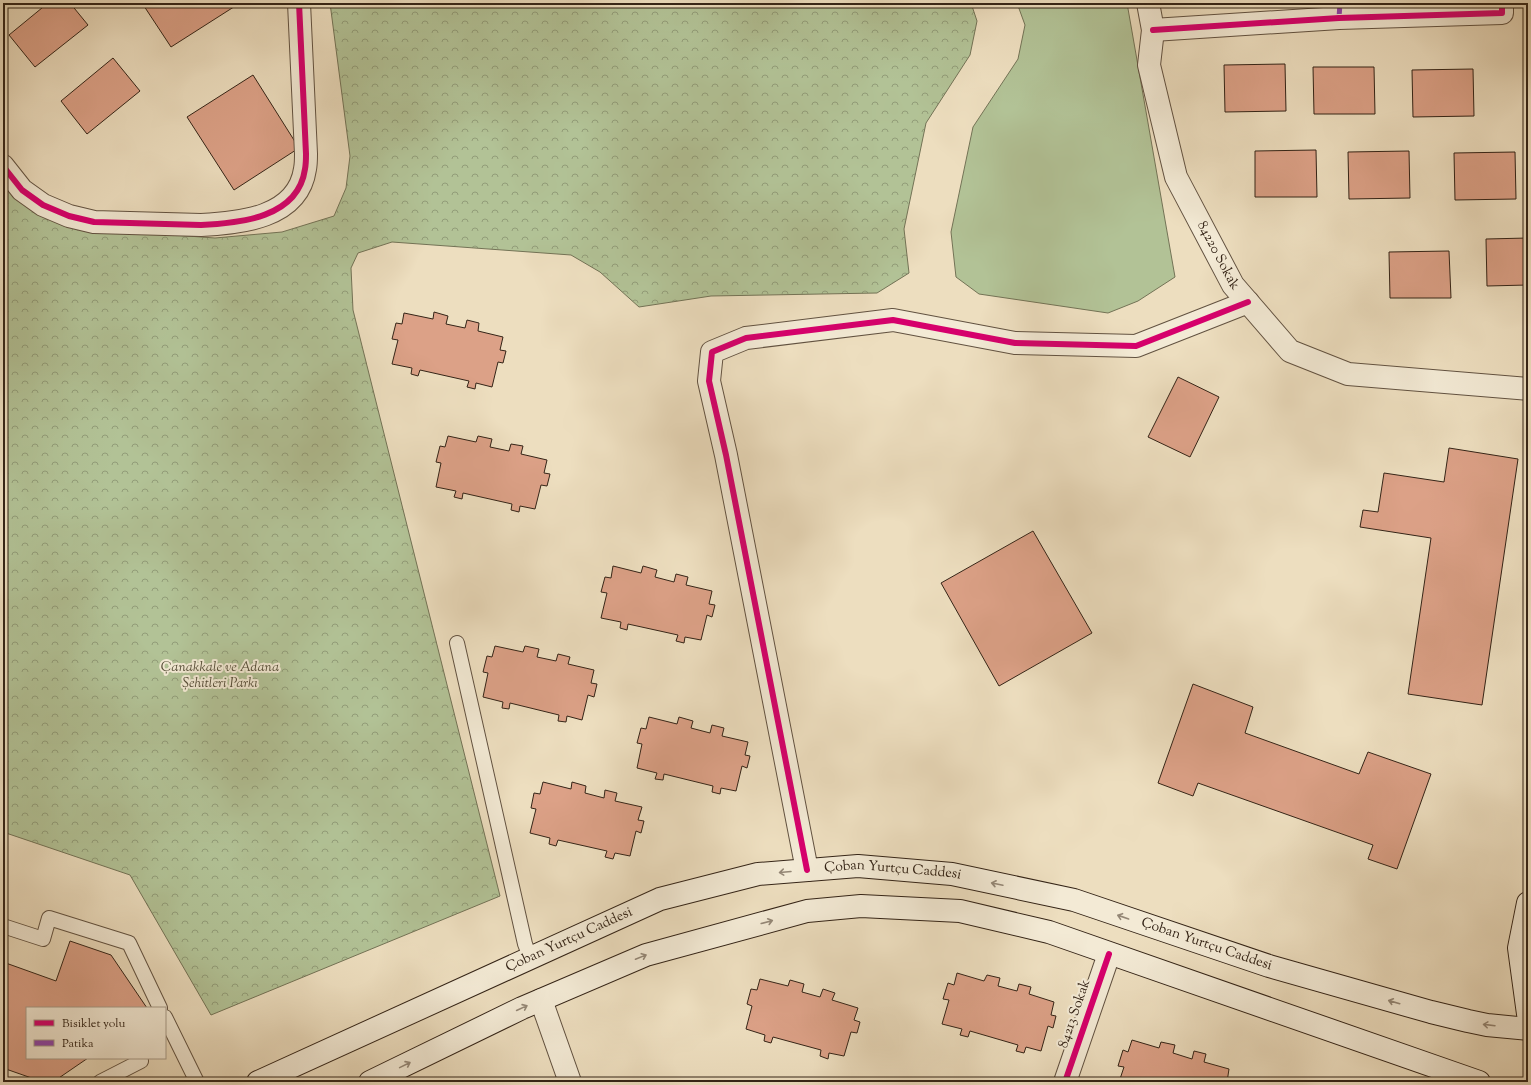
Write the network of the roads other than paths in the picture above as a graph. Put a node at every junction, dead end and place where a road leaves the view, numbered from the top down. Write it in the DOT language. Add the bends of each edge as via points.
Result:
graph roads {
  1 [pos="299,3"];
  2 [pos="1148,3"];
  3 [pos="1502,3"];
  4 [pos="1339,11"];
  5 [pos="1153,30"];
  6 [pos="3,166"];
  7 [pos="1248,302"];
  8 [pos="1528,389"];
  9 [pos="457,643"];
  10 [pos="808,870"];
  11 [pos="1528,903"];
  12 [pos="3,926"];
  13 [pos="1109,954"];
  14 [pos="530,957"];
  15 [pos="542,1000"];
  16 [pos="160,1007"];
  17 [pos="1528,1014"];
  18 [pos="166,1019"];
  19 [pos="1528,1029"];
  20 [pos="141,1061"];
  21 [pos="100,1082"];
  22 [pos="197,1082"];
  23 [pos="258,1082"];
  24 [pos="370,1082"];
  25 [pos="570,1082"];
  26 [pos="1065,1082"];
  27 [pos="1479,1082"];
  1 -- 6 [label="street" via="305,170 300,185 290,200 278,210 238,222 218,224 94,222 69,216 43,205 22,190"];
  2 -- 5 [label="street, 84220 Sokak"];
  3 -- 4 [label="street" via="1502,13"];
  4 -- 5 [label="street"];
  5 -- 7 [label="street, 84220 Sokak" via="1149,65 1176,177 1233,285"];
  7 -- 8 [label="street, 84220 Sokak" via="1290,351 1348,374"];
  7 -- 10 [label="street" via="1136,346 1015,343 894,320 746,338 712,352 709,381"];
  9 -- 14 [label="lane"];
  10 -- 14 [label="street, Çoban Yurtçu Caddesi, one-way" via="758,874 660,899"];
  19 -- 10 [label="street, Çoban Yurtçu Caddesi, one-way" via="1487,1025 1431,1012 1269,966 1074,900 952,874 858,866"];
  11 -- 17 [label="street" via="1519,948"];
  12 -- 16 [label="lane" via="43,939 49,918 129,943"];
  15 -- 13 [label="street, one-way" via="646,955 807,911 861,906 960,911 1049,932"];
  13 -- 26 [label="street, 84213 Sokak"];
  13 -- 27 [label="street"];
  14 -- 23 [label="street, Çoban Yurtçu Caddesi"];
  24 -- 15 [label="street, one-way"];
  15 -- 25 [label="street"];
  18 -- 22 [label="lane"];
  20 -- 21 [label="lane"];
}
